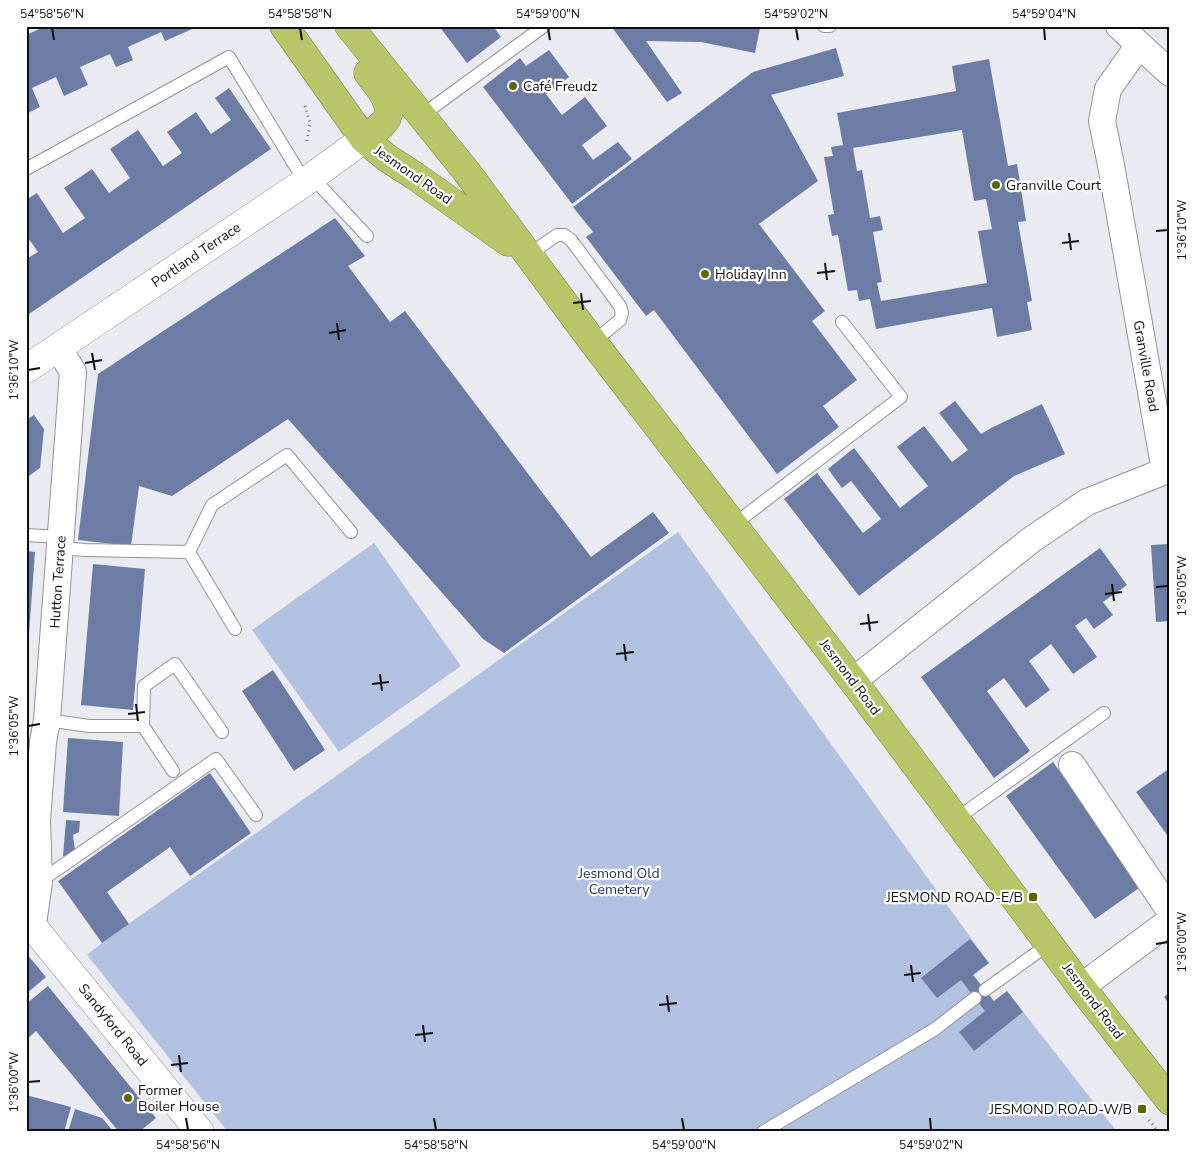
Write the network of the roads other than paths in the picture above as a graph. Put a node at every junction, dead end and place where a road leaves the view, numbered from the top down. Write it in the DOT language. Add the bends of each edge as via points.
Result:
graph roads {
  1 [pos="284,26"];
  2 [pos="336,26"];
  3 [pos="349,26"];
  4 [pos="544,26"];
  5 [pos="824,26"];
  6 [pos="830,26"];
  7 [pos="1119,26"];
  8 [pos="1139,45"];
  9 [pos="1170,73"];
  10 [pos="431,109"];
  11 [pos="364,140"];
  12 [pos="26,169"];
  13 [pos="308,179"];
  14 [pos="367,236"];
  15 [pos="527,256"];
  16 [pos="842,322"];
  17 [pos="593,342"];
  18 [pos="58,347"];
  19 [pos="26,368"];
  20 [pos="733,525"];
  21 [pos="351,532"];
  22 [pos="26,536"];
  23 [pos="61,543"];
  24 [pos="189,552"];
  25 [pos="235,629"];
  26 [pos="853,681"];
  27 [pos="1104,713"];
  28 [pos="143,726"];
  29 [pos="222,732"];
  30 [pos="42,735"];
  31 [pos="1072,765"];
  32 [pos="173,771"];
  33 [pos="256,815"];
  34 [pos="956,820"];
  35 [pos="32,826"];
  36 [pos="39,882"];
  37 [pos="1170,911"];
  38 [pos="29,921"];
  39 [pos="1170,921"];
  40 [pos="1049,944"];
  41 [pos="1099,973"];
  42 [pos="1170,1101"];
  43 [pos="198,1131"];
  44 [pos="763,1132"];
  1 -- 11 [label="highway, Jesmond Road"];
  2 -- 11 [label="highway" via="385,98 389,109 387,119"];
  3 -- 10 [label="highway, Jesmond Road"];
  4 -- 10 [label="lane"];
  5 -- 6 [label="lane"];
  7 -- 8 [label="street"];
  8 -- 9 [label="street"];
  8 -- 26 [label="street, Granville Road" via="1108,89 1102,121 1165,471 1087,502 1031,540"];
  10 -- 15 [label="highway, Jesmond Road" via="466,171"];
  11 -- 13 [label="main road, Portland Terrace"];
  11 -- 15 [label="highway, Jesmond Road"];
  12 -- 13 [label="lane" via="229,57"];
  13 -- 14 [label="lane"];
  13 -- 18 [label="main road, Portland Terrace"];
  15 -- 17 [label="highway, Jesmond Road"];
  15 -- 17 [label="lane" via="558,235 570,240 622,313 620,320"];
  16 -- 20 [label="lane" via="901,397"];
  17 -- 20 [label="highway, Jesmond Road"];
  18 -- 19 [label="main road, Portland Terrace"];
  18 -- 23 [label="street, Hutton Terrace" via="73,372"];
  20 -- 26 [label="highway, Jesmond Road"];
  21 -- 24 [label="lane" via="287,455 212,505"];
  22 -- 23 [label="lane"];
  23 -- 24 [label="lane" via="85,550"];
  23 -- 30 [label="street, Hutton Terrace"];
  24 -- 25 [label="lane"];
  26 -- 34 [label="highway, Jesmond Road"];
  27 -- 34 [label="lane"];
  28 -- 29 [label="lane" via="144,686 175,664"];
  28 -- 30 [label="lane" via="89,726"];
  28 -- 32 [label="lane"];
  30 -- 35 [label="street, Hutton Terrace"];
  31 -- 37 [label="street"];
  33 -- 36 [label="lane" via="216,759"];
  34 -- 40 [label="highway, Jesmond Road"];
  35 -- 36 [label="street, Hutton Terrace"];
  36 -- 38 [label="street, Hutton Terrace"];
  38 -- 43 [label="main road, Sandyford Road"];
  39 -- 41 [label="street"];
  40 -- 41 [label="highway, Jesmond Road"];
  40 -- 44 [label="lane" via="935,1029"];
  41 -- 42 [label="highway, Jesmond Road"];
}
